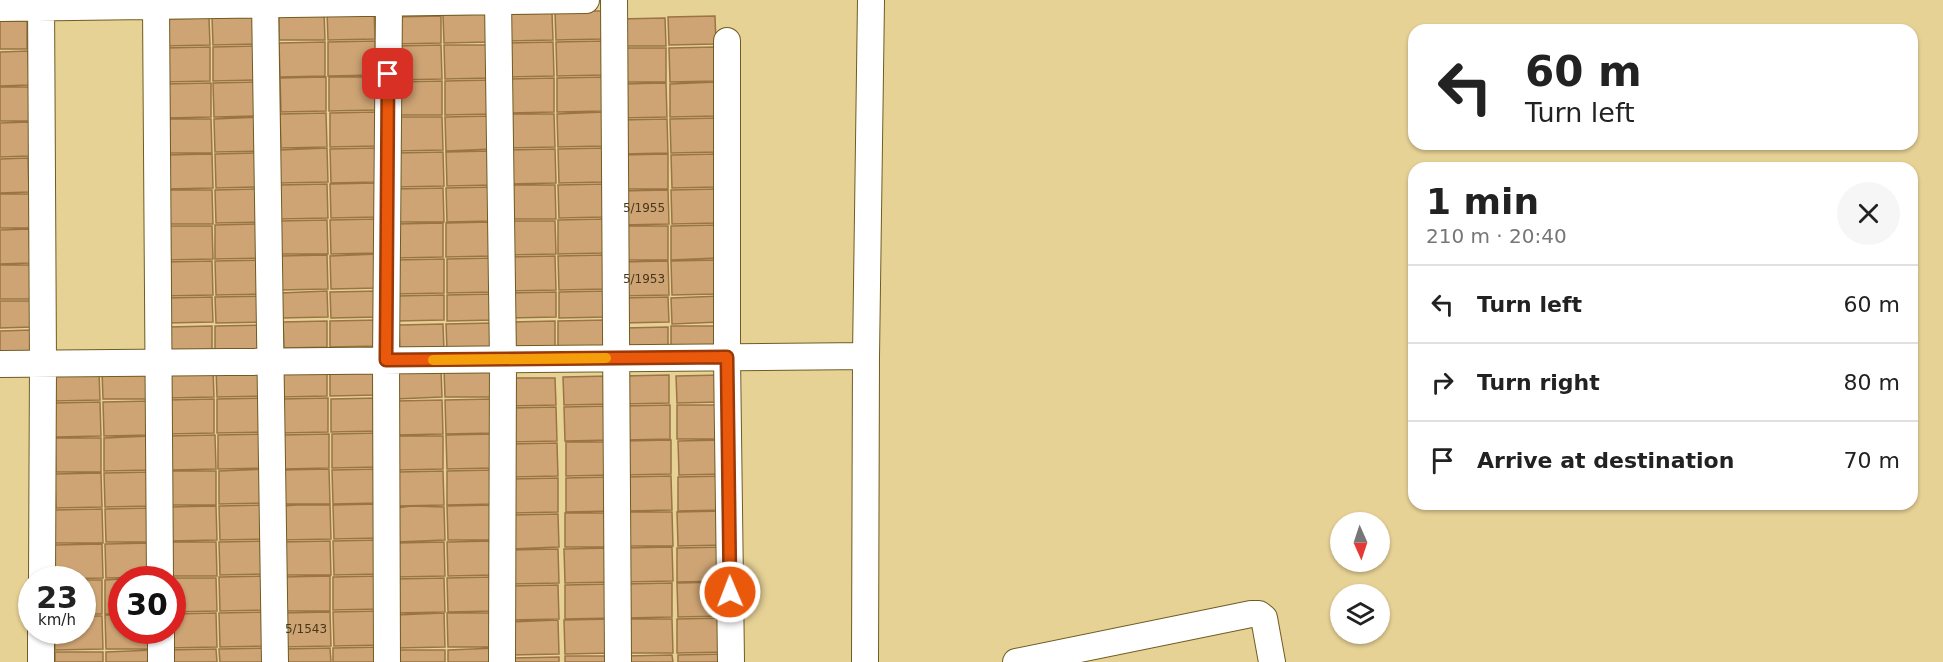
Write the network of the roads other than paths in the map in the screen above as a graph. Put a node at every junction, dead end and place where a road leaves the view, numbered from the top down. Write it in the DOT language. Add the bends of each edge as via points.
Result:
graph roads {
  1 [pos="586,0"];
  2 [pos="614,0"];
  3 [pos="871,0"];
  4 [pos="498,1"];
  5 [pos="265,2"];
  6 [pos="389,3"];
  7 [pos="41,4"];
  8 [pos="156,6"];
  9 [pos="0,8"];
  10 [pos="727,41"];
  11 [pos="866,356"];
  12 [pos="727,357"];
  13 [pos="616,358"];
  14 [pos="503,359"];
  15 [pos="386,360"];
  16 [pos="270,361"];
  17 [pos="159,362"];
  18 [pos="0,364"];
  19 [pos="43,364"];
  20 [pos="42,566"];
  21 [pos="160,566"];
  22 [pos="41,644"];
  23 [pos="160,644"];
  24 [pos="41,662"];
  25 [pos="161,662"];
  26 [pos="275,662"];
  27 [pos="387,662"];
  28 [pos="502,662"];
  29 [pos="618,662"];
  30 [pos="731,662"];
  31 [pos="865,662"];
  32 [pos="1016,662"];
  33 [pos="1272,662"];
  1 -- 4 [label="street"];
  2 -- 13 [label="street"];
  3 -- 11 [label="street"];
  4 -- 6 [label="street"];
  4 -- 14 [label="street"];
  5 -- 6 [label="street"];
  5 -- 8 [label="street"];
  5 -- 16 [label="street"];
  6 -- 15 [label="street"];
  7 -- 8 [label="street"];
  7 -- 9 [label="street"];
  7 -- 19 [label="street"];
  8 -- 17 [label="street"];
  10 -- 12 [label="street"];
  11 -- 12 [label="street"];
  11 -- 31 [label="street"];
  12 -- 13 [label="street"];
  12 -- 30 [label="street"];
  13 -- 14 [label="street"];
  13 -- 29 [label="street"];
  14 -- 15 [label="street"];
  14 -- 28 [label="street"];
  15 -- 16 [label="street"];
  15 -- 27 [label="street"];
  16 -- 17 [label="street"];
  16 -- 26 [label="street"];
  17 -- 19 [label="street"];
  17 -- 21 [label="street"];
  18 -- 19 [label="street"];
  19 -- 20 [label="street"];
  22 -- 24 [label="street"];
  23 -- 25 [label="street"];
  32 -- 33 [label="street" via="1259,614 1264,618"];
}
